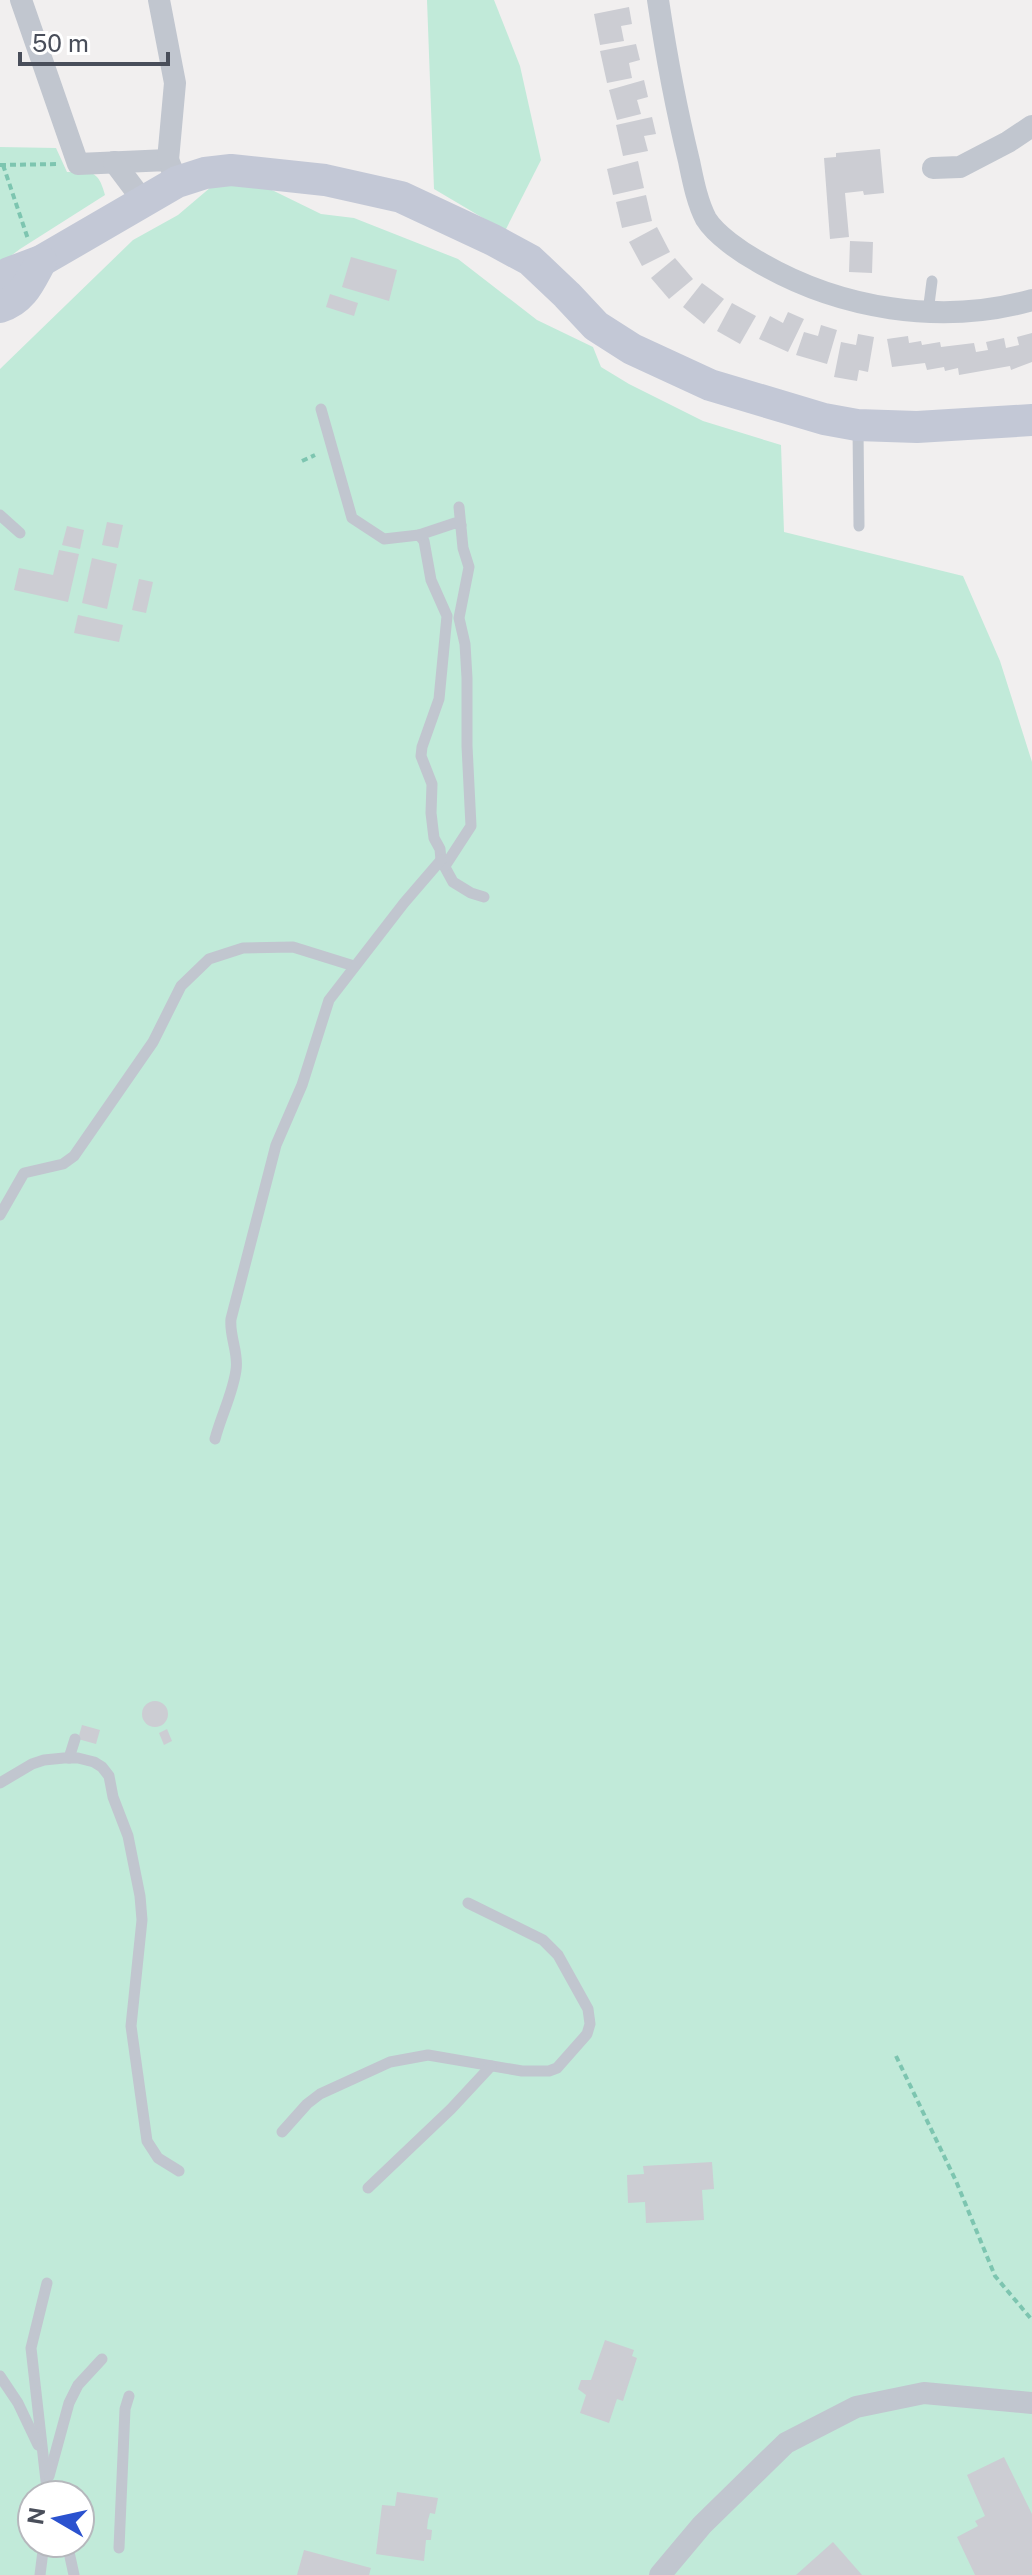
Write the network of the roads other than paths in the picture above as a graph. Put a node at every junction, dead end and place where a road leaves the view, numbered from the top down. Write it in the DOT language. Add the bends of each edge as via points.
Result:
graph roads {
  1 [pos="21,0"];
  2 [pos="159,0"];
  3 [pos="658,0"];
  4 [pos="1032,126"];
  5 [pos="114,162"];
  6 [pos="933,168"];
  7 [pos="173,171"];
  8 [pos="144,202"];
  9 [pos="36,254"];
  10 [pos="0,281"];
  11 [pos="932,281"];
  12 [pos="0,299"];
  13 [pos="1032,300"];
  14 [pos="0,307"];
  15 [pos="928,312"];
  16 [pos="321,409"];
  17 [pos="1032,420"];
  18 [pos="857,425"];
  19 [pos="459,507"];
  20 [pos="0,515"];
  21 [pos="461,525"];
  22 [pos="859,526"];
  23 [pos="20,533"];
  24 [pos="419,535"];
  25 [pos="443,863"];
  26 [pos="484,897"];
  27 [pos="354,966"];
  28 [pos="0,1215"];
  29 [pos="215,1439"];
  30 [pos="75,1739"];
  31 [pos="69,1758"];
  32 [pos="0,1783"];
  33 [pos="468,1903"];
  34 [pos="491,2066"];
  35 [pos="282,2132"];
  36 [pos="179,2171"];
  37 [pos="368,2188"];
  38 [pos="47,2283"];
  39 [pos="102,2359"];
  40 [pos="0,2376"];
  41 [pos="129,2396"];
  42 [pos="1032,2403"];
  43 [pos="43,2456"];
  44 [pos="46,2479"];
  45 [pos="50,2479"];
  46 [pos="119,2548"];
  47 [pos="660,2575"];
  1 -- 5 [label="street" via="71,164"];
  2 -- 7 [label="street" via="175,83"];
  3 -- 15 [label="street" via="680,125 707,220 737,249 803,285 863,303"];
  4 -- 6 [label="street" via="960,167"];
  5 -- 7 [label="street"];
  5 -- 8 [label="street"];
  7 -- 8 [label="main road"];
  7 -- 18 [label="main road" via="231,170 325,180 401,197 530,260 596,326 632,349 710,385"];
  8 -- 9 [label="main road"];
  9 -- 10 [label="main road"];
  9 -- 12 [label="lane"];
  9 -- 14 [label="main road" via="24,293"];
  11 -- 15 [label="lane"];
  13 -- 15 [label="street" via="957,313"];
  16 -- 24 [label="lane" via="352,518 384,539"];
  17 -- 18 [label="main road"];
  18 -- 22 [label="lane"];
  19 -- 21 [label="lane"];
  20 -- 23 [label="lane"];
  21 -- 24 [label="lane"];
  21 -- 25 [label="lane" via="469,567 459,618 467,678 471,826"];
  24 -- 25 [label="lane" via="447,616 439,699 421,756 432,784 434,838"];
  25 -- 26 [label="lane" via="453,882"];
  25 -- 27 [label="lane"];
  27 -- 28 [label="lane" via="293,947 243,948 209,959 181,986 153,1042 74,1156 63,1164 24,1173"];
  27 -- 29 [label="lane" via="329,1000 276,1145 231,1319 236,1371"];
  30 -- 31 [label="lane"];
  31 -- 32 [label="lane" via="44,1760"];
  31 -- 36 [label="lane" via="102,1767 109,1776 128,1836 142,1920 131,2026 138,2084 147,2141 158,2158"];
  33 -- 34 [label="lane" via="543,1940 558,1955 588,2009 587,2034 557,2068 522,2071"];
  34 -- 35 [label="lane" via="428,2055 390,2062 320,2094"];
  34 -- 37 [label="lane"];
  38 -- 43 [label="lane" via="31,2348"];
  39 -- 45 [label="lane" via="69,2403"];
  40 -- 43 [label="lane"];
  41 -- 46 [label="lane"];
  42 -- 47 [label="street" via="924,2393 856,2407 786,2443 702,2525"];
  43 -- 44 [label="lane"];
}
